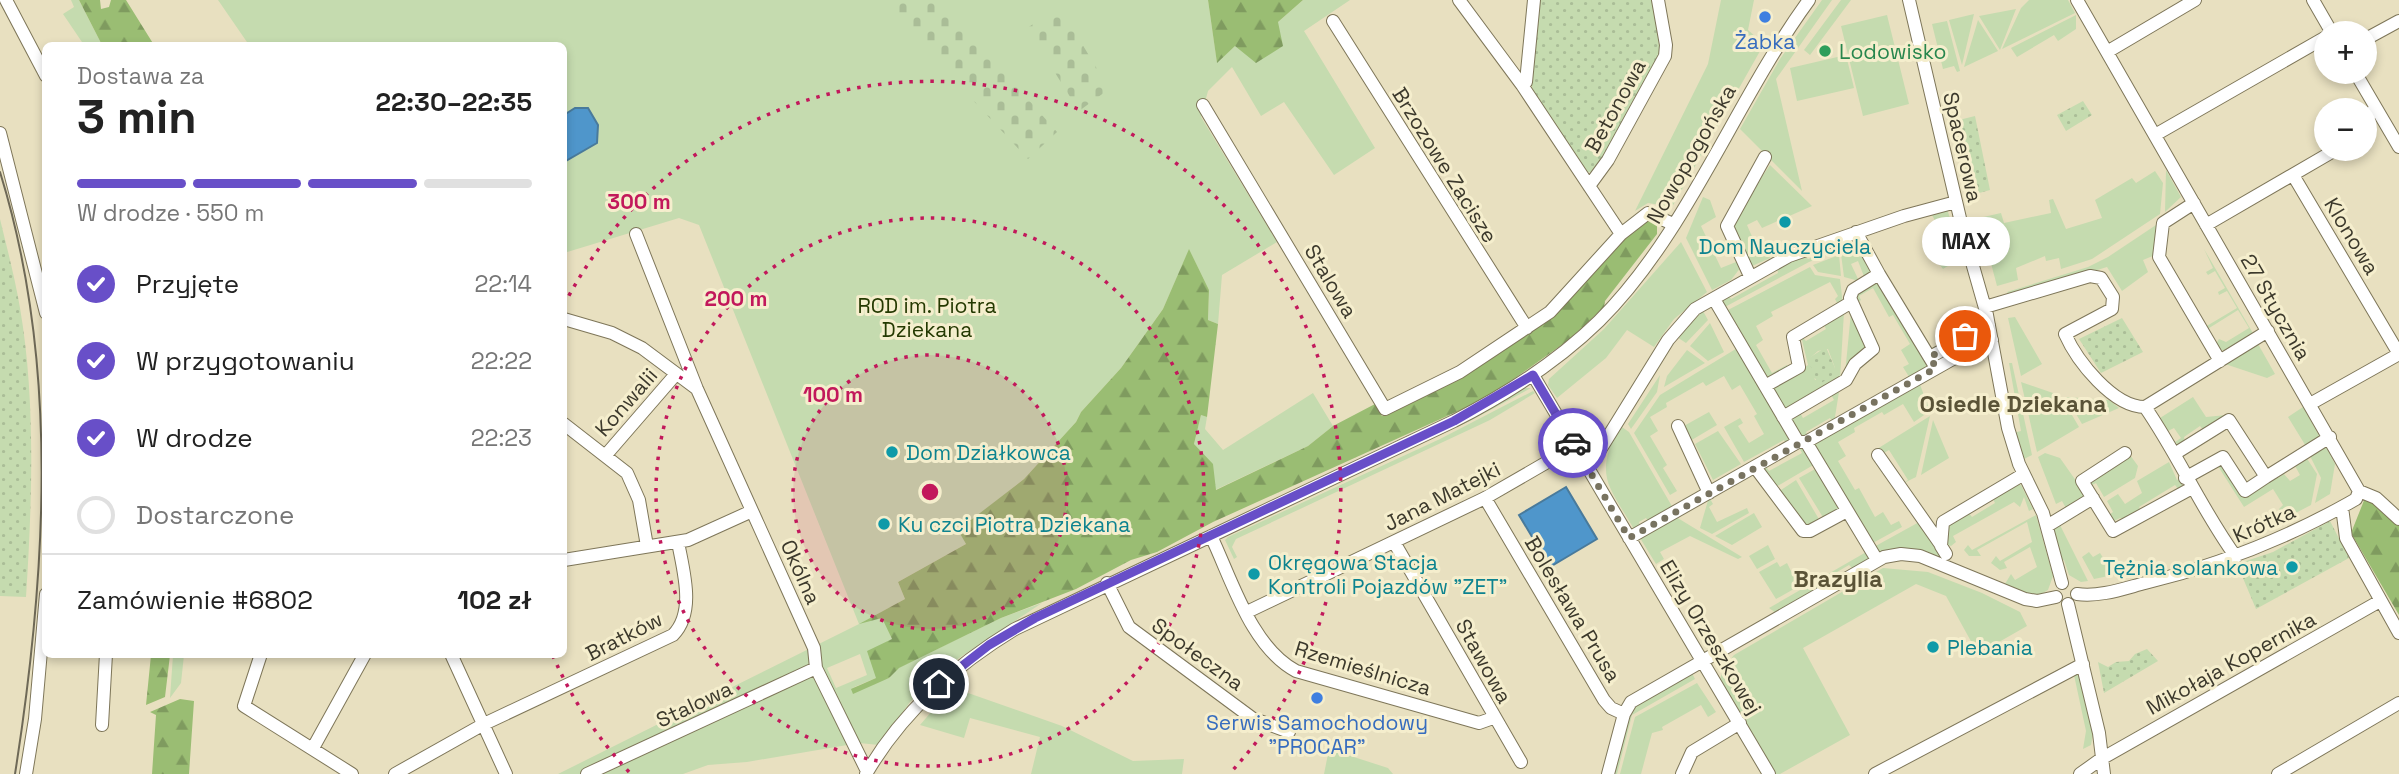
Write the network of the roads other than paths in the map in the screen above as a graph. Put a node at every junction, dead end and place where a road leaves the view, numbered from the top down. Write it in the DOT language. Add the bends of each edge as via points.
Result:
graph roads {
  1 [pos="6,0"];
  2 [pos="1459,0"];
  3 [pos="1534,0"];
  4 [pos="1658,0"];
  5 [pos="1809,0"];
  6 [pos="1909,0"];
  7 [pos="2077,0"];
  8 [pos="2195,0"];
  9 [pos="2312,0"];
  10 [pos="1333,21"];
  11 [pos="2325,21"];
  12 [pos="2399,21"];
  13 [pos="2377,33"];
  14 [pos="2314,44"];
  15 [pos="2107,52"];
  16 [pos="1527,59"];
  17 [pos="1507,65"];
  18 [pos="42,68"];
  19 [pos="1522,85"];
  20 [pos="1203,105"];
  21 [pos="2377,109"];
  22 [pos="0,133"];
  23 [pos="2155,135"];
  24 [pos="2399,147"];
  25 [pos="1765,157"];
  26 [pos="2317,161"];
  27 [pos="2293,175"];
  28 [pos="1589,186"];
  29 [pos="1956,202"];
  30 [pos="2194,203"];
  31 [pos="1673,224"];
  32 [pos="2206,225"];
  33 [pos="1856,232"];
  34 [pos="636,234"];
  35 [pos="1621,234"];
  36 [pos="1879,274"];
  37 [pos="1750,276"];
  38 [pos="42,294"];
  39 [pos="1714,299"];
  40 [pos="1850,303"];
  41 [pos="1985,307"];
  42 [pos="567,320"];
  43 [pos="1989,325"];
  44 [pos="1527,328"];
  45 [pos="2268,331"];
  46 [pos="1992,340"];
  47 [pos="2399,354"];
  48 [pos="2220,361"];
  49 [pos="1933,362"];
  50 [pos="676,374"];
  51 [pos="1533,375"];
  52 [pos="1765,386"];
  53 [pos="697,389"];
  54 [pos="2310,404"];
  55 [pos="2146,407"];
  56 [pos="1783,417"];
  57 [pos="567,426"];
  58 [pos="1678,426"];
  59 [pos="2330,437"];
  60 [pos="1802,442"];
  61 [pos="1575,446"];
  62 [pos="2125,453"];
  63 [pos="2176,453"];
  64 [pos="1878,455"];
  65 [pos="605,456"];
  66 [pos="1585,464"];
  67 [pos="1755,467"];
  68 [pos="2024,474"];
  69 [pos="2266,477"];
  70 [pos="2188,483"];
  71 [pos="2358,491"];
  72 [pos="1709,493"];
  73 [pos="1485,498"];
  74 [pos="2093,498"];
  75 [pos="2342,507"];
  76 [pos="752,510"];
  77 [pos="1847,511"];
  78 [pos="2399,519"];
  79 [pos="2047,526"];
  80 [pos="1211,536"];
  81 [pos="1629,538"];
  82 [pos="678,542"];
  83 [pos="1394,542"];
  84 [pos="647,547"];
  85 [pos="2236,557"];
  86 [pos="567,560"];
  87 [pos="1877,560"];
  88 [pos="1107,583"];
  89 [pos="2062,583"];
  90 [pos="2056,597"];
  91 [pos="2072,599"];
  92 [pos="2380,601"];
  93 [pos="1247,612"];
  94 [pos="2399,633"];
  95 [pos="42,636"];
  96 [pos="106,658"];
  97 [pos="260,658"];
  98 [pos="363,658"];
  99 [pos="453,658"];
  100 [pos="1701,661"];
  101 [pos="2082,664"];
  102 [pos="816,668"];
  103 [pos="2399,703"];
  104 [pos="1624,714"];
  105 [pos="1493,718"];
  106 [pos="1740,723"];
  107 [pos="484,724"];
  108 [pos="102,725"];
  109 [pos="1289,732"];
  110 [pos="313,748"];
  111 [pos="2101,759"];
  112 [pos="1521,762"];
  113 [pos="867,773"];
  114 [pos="26,774"];
  115 [pos="352,774"];
  116 [pos="395,774"];
  117 [pos="506,774"];
  118 [pos="587,774"];
  119 [pos="1608,774"];
  120 [pos="1682,774"];
  121 [pos="1769,774"];
  122 [pos="1875,774"];
  123 [pos="2080,774"];
  124 [pos="2104,774"];
  125 [pos="2278,774"];
  1 -- 18 [label="street"];
  2 -- 17 [label="street"];
  3 -- 16 [label="street"];
  4 -- 28 [label="street, Betonowa" via="1665,56"];
  5 -- 31 [label="street, Nowopogońska" via="1776,46"];
  6 -- 29 [label="street, Spacerowa"];
  7 -- 15 [label="street, 27 Stycznia"];
  8 -- 15 [label="street"];
  9 -- 11 [label="street"];
  10 -- 44 [label="street, Brzozowe Zacisze"];
  12 -- 13 [label="street"];
  14 -- 23 [label="street"];
  15 -- 23 [label="street, 27 Stycznia"];
  16 -- 17 [label="street"];
  16 -- 19 [label="street"];
  17 -- 19 [label="street"];
  19 -- 28 [label="street"];
  20 -- 44 [label="street, Stalowa" via="1385,409 1457,374"];
  21 -- 24 [label="street"];
  22 -- 38 [label="street"];
  23 -- 30 [label="street, 27 Stycznia"];
  25 -- 37 [label="street" via="1727,226"];
  26 -- 27 [label="street"];
  27 -- 32 [label="street"];
  27 -- 47 [label="street, Klonowa"];
  28 -- 35 [label="street"];
  29 -- 33 [label="street"];
  29 -- 41 [label="street, Spacerowa"];
  30 -- 32 [label="street, 27 Stycznia"];
  30 -- 48 [label="street" via="2163,223 2159,257"];
  31 -- 35 [label="street" via="1648,213"];
  31 -- 51 [label="street, Nowopogońska" via="1637,277 1599,321"];
  32 -- 45 [label="street, 27 Stycznia"];
  33 -- 36 [label="street"];
  33 -- 37 [label="street" via="1789,256"];
  34 -- 53 [label="street, Okólna"];
  35 -- 44 [label="street" via="1550,312"];
  36 -- 40 [label="street" via="1853,290"];
  36 -- 49 [label="street"];
  37 -- 39 [label="street"];
  39 -- 52 [label="street"];
  39 -- 66 [label="street" via="1681,323 1595,458"];
  40 -- 52 [label="street" via="1793,337 1799,367"];
  40 -- 56 [label="street" via="1874,349 1855,364 1846,380"];
  41 -- 43 [label="street, Spacerowa"];
  41 -- 55 [label="street" via="2090,276 2101,278 2113,298 2112,309 2065,334 2095,379 2133,407"];
  42 -- 50 [label="street" via="612,333 642,348"];
  43 -- 46 [label="street, Spacerowa"];
  43 -- 49 [label="street"];
  45 -- 48 [label="street"];
  45 -- 54 [label="street, 27 Stycznia"];
  46 -- 49 [label="street"];
  46 -- 68 [label="street, Spacerowa" via="2008,428"];
  47 -- 54 [label="street"];
  48 -- 55 [label="street"];
  49 -- 60 [label="street"];
  50 -- 53 [label="street"];
  50 -- 65 [label="street, Konwalii"];
  51 -- 61 [label="street, Elizy Orzeszkowej"];
  51 -- 80 [label="street, Nowopogońska" via="1464,416"];
  52 -- 56 [label="street"];
  53 -- 76 [label="street, Okólna"];
  54 -- 59 [label="street, 27 Stycznia"];
  55 -- 63 [label="street"];
  56 -- 60 [label="street"];
  57 -- 65 [label="street"];
  58 -- 72 [label="street"];
  59 -- 69 [label="street"];
  59 -- 71 [label="street, 27 Stycznia"];
  60 -- 67 [label="street"];
  60 -- 77 [label="street"];
  61 -- 66 [label="street, Elizy Orzeszkowej"];
  61 -- 73 [label="street, Jana Matejki"];
  62 -- 74 [label="street" via="2082,481"];
  63 -- 69 [label="street" via="2229,420"];
  63 -- 70 [label="street"];
  64 -- 68 [label="street" via="1944,550 1942,522"];
  65 -- 84 [label="street" via="633,482"];
  66 -- 81 [label="street, Elizy Orzeszkowej"];
  67 -- 72 [label="street"];
  67 -- 77 [label="street" via="1802,531"];
  68 -- 79 [label="street, Spacerowa"];
  69 -- 70 [label="street" via="2245,491 2222,457"];
  70 -- 74 [label="street" via="2113,531"];
  70 -- 85 [label="street"];
  71 -- 75 [label="street" via="2356,499"];
  71 -- 78 [label="street" via="2376,498"];
  72 -- 81 [label="street"];
  73 -- 83 [label="street, Jana Matejki"];
  73 -- 104 [label="street, Bolesława Prusa" via="1604,700"];
  74 -- 79 [label="street"];
  75 -- 85 [label="street, Krótka"];
  75 -- 92 [label="street" via="2346,538"];
  76 -- 82 [label="street"];
  76 -- 102 [label="street, Okólna" via="814,648"];
  77 -- 87 [label="street"];
  79 -- 89 [label="street, Spacerowa"];
  80 -- 88 [label="street, Nowopogońska"];
  80 -- 93 [label="street, Rzemieślnicza"];
  81 -- 100 [label="street, Elizy Orzeszkowej"];
  82 -- 84 [label="street"];
  82 -- 107 [label="street, Bratków" via="686,598 673,635"];
  83 -- 93 [label="street, Jana Matejki"];
  83 -- 105 [label="street, Stawowa"];
  84 -- 86 [label="street"];
  85 -- 91 [label="street, Krótka"];
  87 -- 90 [label="street" via="1914,554 2025,599"];
  87 -- 100 [label="street"];
  88 -- 109 [label="street, Społeczna" via="1129,627 1252,719"];
  88 -- 113 [label="street, Nowopogońska" via="1014,629 957,667 900,726"];
  89 -- 90 [label="street"];
  89 -- 91 [label="street" via="2073,585"];
  90 -- 91 [label="street" via="2060,603"];
  91 -- 101 [label="street"];
  92 -- 94 [label="street"];
  92 -- 111 [label="street, Mikołaja Kopernika"];
  93 -- 105 [label="street, Rzemieślnicza" via="1269,652 1296,671 1479,723"];
  95 -- 114 [label="street"];
  96 -- 108 [label="street"];
  97 -- 110 [label="street" via="244,706"];
  98 -- 110 [label="street"];
  99 -- 107 [label="street"];
  100 -- 104 [label="street" via="1631,702"];
  100 -- 106 [label="street, Elizy Orzeszkowej"];
  101 -- 111 [label="street"];
  101 -- 122 [label="street"];
  102 -- 113 [label="street, Okólna"];
  102 -- 118 [label="street, Stalowa"];
  103 -- 125 [label="street"];
  104 -- 119 [label="street"];
  105 -- 112 [label="street, Stawowa"];
  106 -- 120 [label="street" via="1692,752"];
  106 -- 121 [label="street, Elizy Orzeszkowej"];
  107 -- 116 [label="street, Bratków"];
  107 -- 117 [label="street"];
  110 -- 115 [label="street"];
  111 -- 123 [label="street, Mikołaja Kopernika"];
  111 -- 124 [label="street"];
}
